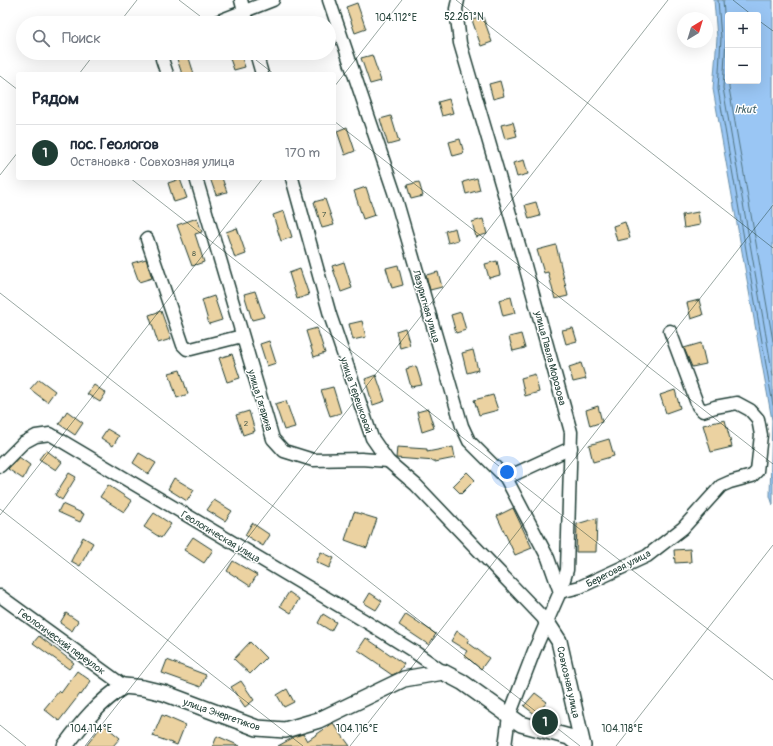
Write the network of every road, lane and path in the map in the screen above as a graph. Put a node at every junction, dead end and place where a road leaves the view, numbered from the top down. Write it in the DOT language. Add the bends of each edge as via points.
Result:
graph roads {
  1 [pos="272,0"];
  2 [pos="329,0"];
  3 [pos="458,0"];
  4 [pos="242,5"];
  5 [pos="225,16"];
  6 [pos="245,16"];
  7 [pos="334,16"];
  8 [pos="336,21"];
  9 [pos="163,60"];
  10 [pos="258,60"];
  11 [pos="166,72"];
  12 [pos="261,72"];
  13 [pos="197,180"];
  14 [pos="293,180"];
  15 [pos="147,238"];
  16 [pos="670,331"];
  17 [pos="242,336"];
  18 [pos="571,448"];
  19 [pos="388,460"];
  20 [pos="0,466"];
  21 [pos="506,478"];
  22 [pos="560,592"];
  23 [pos="0,596"];
  24 [pos="546,621"];
  25 [pos="443,672"];
  26 [pos="124,686"];
  27 [pos="509,716"];
  28 [pos="65,746"];
  29 [pos="505,746"];
  30 [pos="582,746"];
  1 -- 4 [label="street"];
  2 -- 7 [label="street, Лазуритная улица"];
  3 -- 18 [label="street, улица Павла Морозова" via="456,10 460,43 571,432"];
  4 -- 5 [label="street"];
  4 -- 6 [label="street"];
  8 -- 21 [label="street, Лазуритная улица" via="394,192 462,426 469,441"];
  9 -- 11 [label="street"];
  10 -- 12 [label="street"];
  13 -- 17 [label="street, улица Гагарина"];
  14 -- 19 [label="street, улица Терешковой" via="335,330 372,438"];
  15 -- 17 [label="street" via="183,345 191,349"];
  16 -- 22 [label="street, Береговая улица" via="698,406 703,411 737,403 758,418 761,435 757,471 752,476 722,486 683,528 647,556 580,587"];
  17 -- 19 [label="street, улица Гагарина" via="273,439 284,451 313,460"];
  18 -- 21 [label="street"];
  18 -- 22 [label="street, улица Павла Морозова" via="567,570"];
  19 -- 24 [label="street, улица Терешковой" via="416,485"];
  20 -- 25 [label="street, Геологическая улица" via="23,443 36,436 50,434 365,621"];
  21 -- 22 [label="street, Лазуритная улица" via="548,558"];
  22 -- 24 [label="street, улица Павла Морозова"];
  23 -- 26 [label="street, Геологический переулок"];
  24 -- 27 [label="street, улица Павла Морозова"];
  24 -- 30 [label="street, Совхозная улица" via="559,641"];
  25 -- 26 [label="street, улица Энергетиков" via="404,679 319,720 285,730 257,728 164,693"];
  25 -- 27 [label="street" via="462,682"];
  26 -- 28 [label="street" via="109,695"];
  27 -- 29 [label="street, улица Павла Морозова"];
  27 -- 30 [label="street" via="521,724 569,737"];
}
